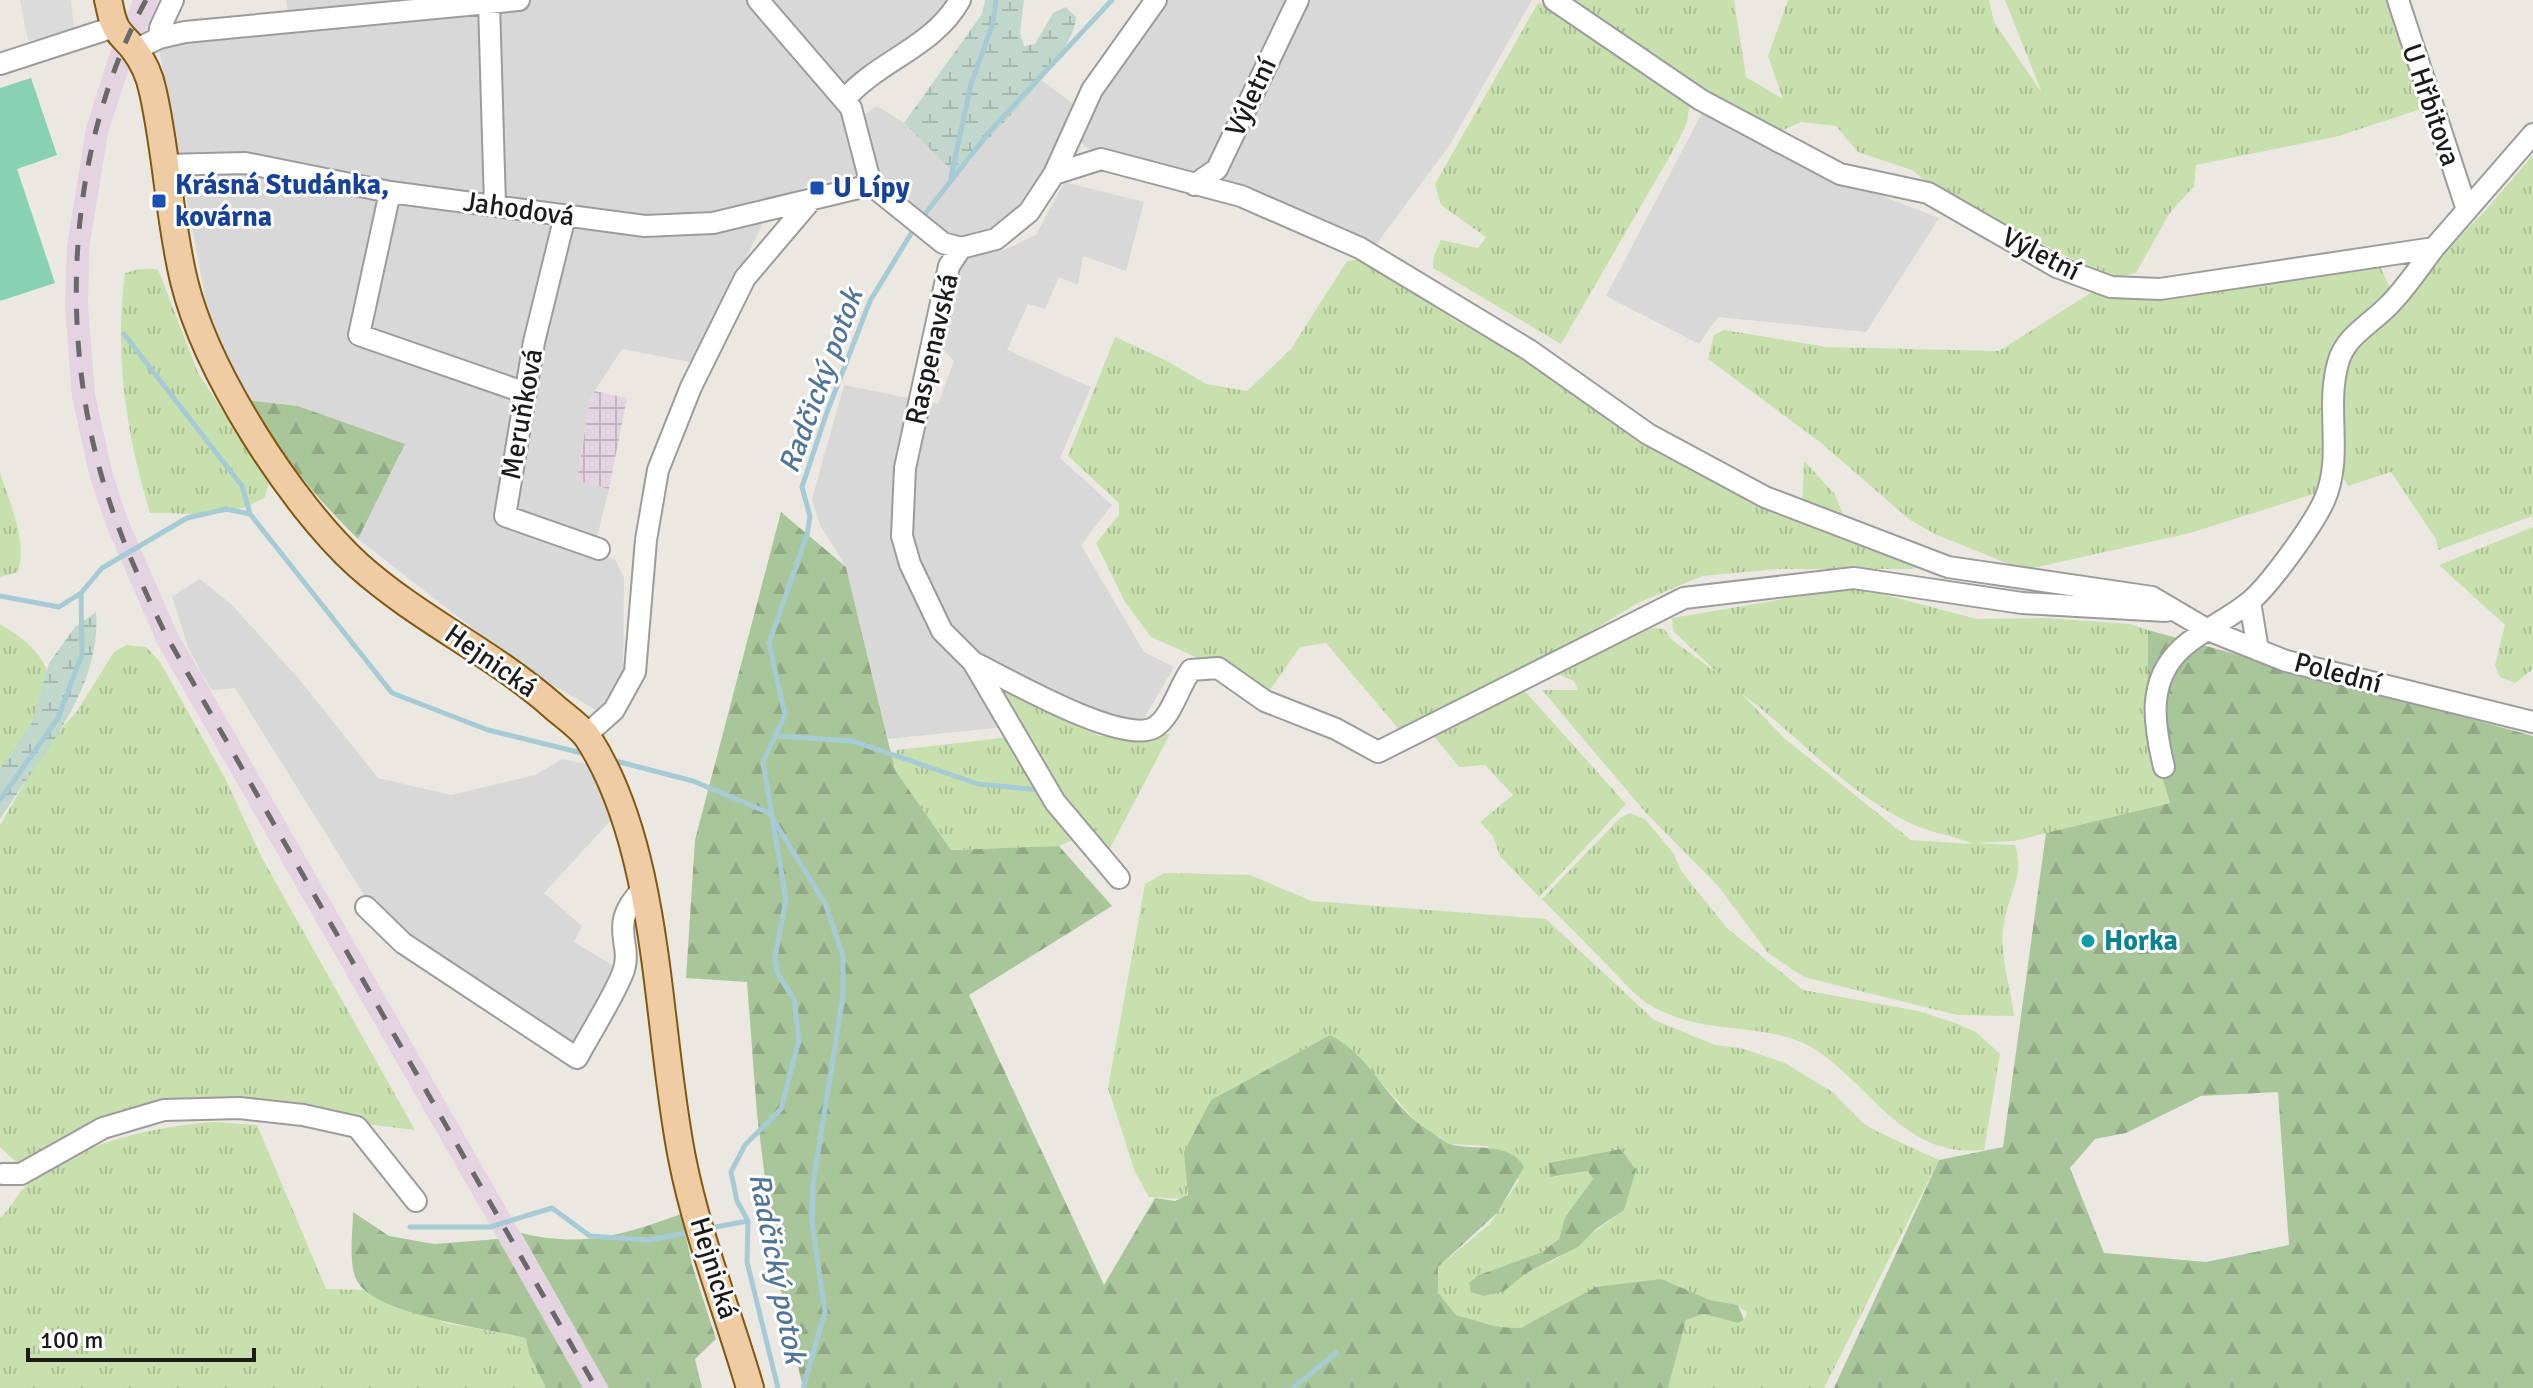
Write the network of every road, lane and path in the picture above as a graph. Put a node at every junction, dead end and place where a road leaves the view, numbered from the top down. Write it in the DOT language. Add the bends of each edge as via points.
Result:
graph roads {
  1 [pos="108,0"];
  2 [pos="173,0"];
  3 [pos="519,0"];
  4 [pos="758,0"];
  5 [pos="960,0"];
  6 [pos="1156,0"];
  7 [pos="1298,0"];
  8 [pos="1554,0"];
  9 [pos="2398,0"];
  10 [pos="489,3"];
  11 [pos="114,27"];
  12 [pos="159,38"];
  13 [pos="135,50"];
  14 [pos="0,64"];
  15 [pos="845,99"];
  16 [pos="2533,134"];
  17 [pos="165,165"];
  18 [pos="1054,174"];
  19 [pos="871,185"];
  20 [pos="1194,185"];
  21 [pos="390,192"];
  22 [pos="812,199"];
  23 [pos="495,205"];
  24 [pos="2467,210"];
  25 [pos="565,216"];
  26 [pos="961,248"];
  27 [pos="2434,248"];
  28 [pos="526,393"];
  29 [pos="599,549"];
  30 [pos="2250,602"];
  31 [pos="2182,612"];
  32 [pos="2208,630"];
  33 [pos="2258,650"];
  34 [pos="973,662"];
  35 [pos="2533,722"];
  36 [pos="586,735"];
  37 [pos="2164,767"];
  38 [pos="1119,878"];
  39 [pos="644,888"];
  40 [pos="366,907"];
  41 [pos="1,1174"];
  42 [pos="416,1201"];
  43 [pos="750,1388"];
  1 -- 11 [label="main road, Hejnická"];
  2 -- 12 [label="street"];
  3 -- 10 [label="street"];
  4 -- 15 [label="street"];
  5 -- 15 [label="street" via="923,42 862,79"];
  6 -- 18 [label="street, Raspenavská" via="1092,90"];
  7 -- 20 [label="street, Výletní" via="1217,169"];
  8 -- 27 [label="street, Výletní" via="1701,100 1840,174 1928,193 2057,267 2111,287 2160,289"];
  9 -- 24 [label="street, U Hřbitova"];
  10 -- 12 [label="street"];
  10 -- 23 [label="street"];
  11 -- 13 [label="main road, Hejnická"];
  11 -- 14 [label="street"];
  12 -- 13 [label="street"];
  13 -- 17 [label="main road, Hejnická" via="153,89"];
  15 -- 19 [label="street"];
  16 -- 24 [label="street"];
  17 -- 21 [label="street, Jahodová" via="245,163"];
  17 -- 36 [label="main road, Hejnická" via="184,280 205,348 286,478 358,564 533,688"];
  18 -- 20 [label="street, Polední" via="1101,159"];
  18 -- 26 [label="street, Raspenavská" via="1029,212 996,239"];
  19 -- 22 [label="street, Jahodová"];
  19 -- 26 [label="street" via="943,243"];
  20 -- 31 [label="street, Polední" via="1241,196 1360,248 1529,350 1648,434 1765,497 1948,567 2152,597"];
  21 -- 23 [label="street, Jahodová"];
  21 -- 28 [label="street" via="359,335"];
  22 -- 25 [label="street, Jahodová" via="713,223 645,226"];
  22 -- 36 [label="street" via="745,278 691,387 658,470 646,540 635,672 614,710"];
  23 -- 25 [label="street, Jahodová"];
  24 -- 27 [label="street"];
  25 -- 28 [label="street, Meruňková"];
  26 -- 34 [label="street, Raspenavská" via="949,266 905,468 902,536 942,631"];
  27 -- 30 [label="street" via="2389,305 2350,339 2338,360 2331,395 2335,461 2324,501"];
  28 -- 29 [label="street, Meruňková" via="505,516"];
  30 -- 32 [label="street"];
  30 -- 33 [label="street"];
  31 -- 32 [label="street, Polední"];
  31 -- 34 [label="street, Raspenavská" via="2022,603 1854,578 1684,598 1378,752 1265,701 1218,668 1191,670 1164,719 1153,729 1136,731 1105,725"];
  32 -- 33 [label="street, Polední"];
  32 -- 37 [label="street" via="2180,649 2157,688 2153,721"];
  33 -- 35 [label="street, Polední"];
  34 -- 38 [label="street, Raspenavská" via="1055,802"];
  36 -- 39 [label="main road, Hejnická" via="614,793"];
  39 -- 40 [label="street" via="630,902 622,926 624,971 577,1058 403,943"];
  39 -- 43 [label="main road, Hejnická" via="683,1164"];
  41 -- 42 [label="street" via="21,1174 103,1128 164,1110 239,1108 357,1127"];
}
